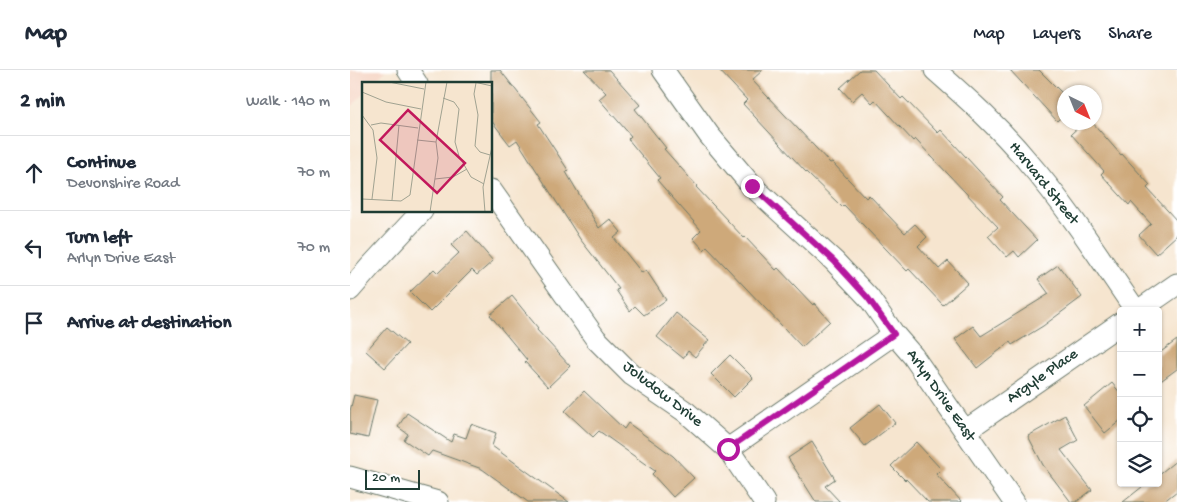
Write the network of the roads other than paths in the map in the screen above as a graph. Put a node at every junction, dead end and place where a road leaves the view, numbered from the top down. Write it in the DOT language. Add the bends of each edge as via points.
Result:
graph roads {
  1 [pos="408,70"];
  2 [pos="663,70"];
  3 [pos="936,70"];
  4 [pos="416,82"];
  5 [pos="492,191"];
  6 [pos="421,212"];
  7 [pos="1177,284"];
  8 [pos="350,290"];
  9 [pos="1134,307"];
  10 [pos="1143,307"];
  11 [pos="1117,326"];
  12 [pos="894,334"];
  13 [pos="965,431"];
  14 [pos="728,449"];
  15 [pos="350,477"];
  16 [pos="438,502"];
  17 [pos="764,502"];
  18 [pos="1014,502"];
  1 -- 4 [label="street"];
  2 -- 12 [label="street, Arlyn Drive East" via="709,135 752,186 834,261 868,298"];
  3 -- 9 [label="street, Harvard Street" via="975,105 1028,161"];
  5 -- 14 [label="street, Joludow Drive" via="596,339 632,375 686,412"];
  6 -- 8 [label="street"];
  7 -- 10 [label="street"];
  11 -- 13 [label="street, Argyle Place"];
  12 -- 13 [label="street, Arlyn Drive East"];
  12 -- 14 [label="street"];
  13 -- 18 [label="street, Arlyn Drive East"];
  14 -- 17 [label="street, Joludow Drive"];
  15 -- 16 [label="street"];
}
